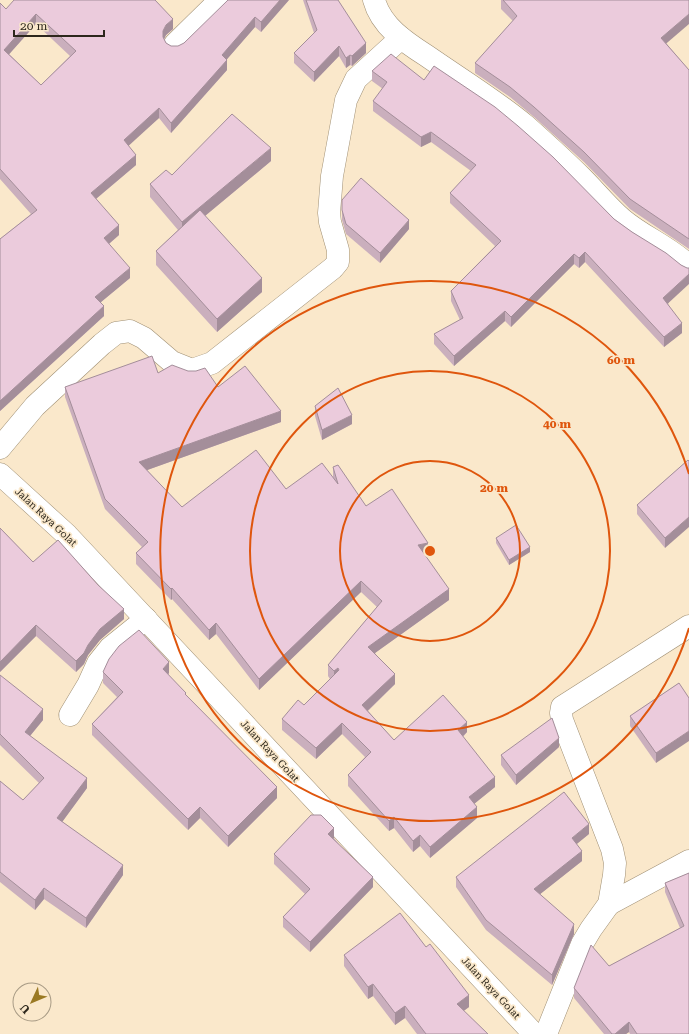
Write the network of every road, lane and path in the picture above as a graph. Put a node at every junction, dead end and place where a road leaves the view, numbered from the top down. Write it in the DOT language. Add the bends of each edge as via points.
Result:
graph roads {
  1 [pos="220,0"];
  2 [pos="374,0"];
  3 [pos="401,38"];
  4 [pos="175,44"];
  5 [pos="689,266"];
  6 [pos="0,448"];
  7 [pos="0,474"];
  8 [pos="146,619"];
  9 [pos="689,626"];
  10 [pos="70,715"];
  11 [pos="689,861"];
  12 [pos="609,904"];
  13 [pos="534,1034"];
  14 [pos="546,1034"];
  1 -- 4 [label="street"];
  2 -- 3 [label="street" via="385,23"];
  3 -- 5 [label="street" via="514,117 580,176 622,219 680,256"];
  3 -- 6 [label="street" via="356,79 346,100 332,176 329,213 339,257 333,268 212,363 192,370 172,362 144,338 130,331 116,333 34,406"];
  7 -- 8 [label="street, Jalan Raya Golat" via="67,535"];
  8 -- 10 [label="street" via="110,648 98,663"];
  8 -- 13 [label="street, Jalan Raya Golat"];
  9 -- 12 [label="street" via="562,707 562,720 612,849 615,863"];
  11 -- 12 [label="street"];
  12 -- 14 [label="street" via="582,944"];
}
